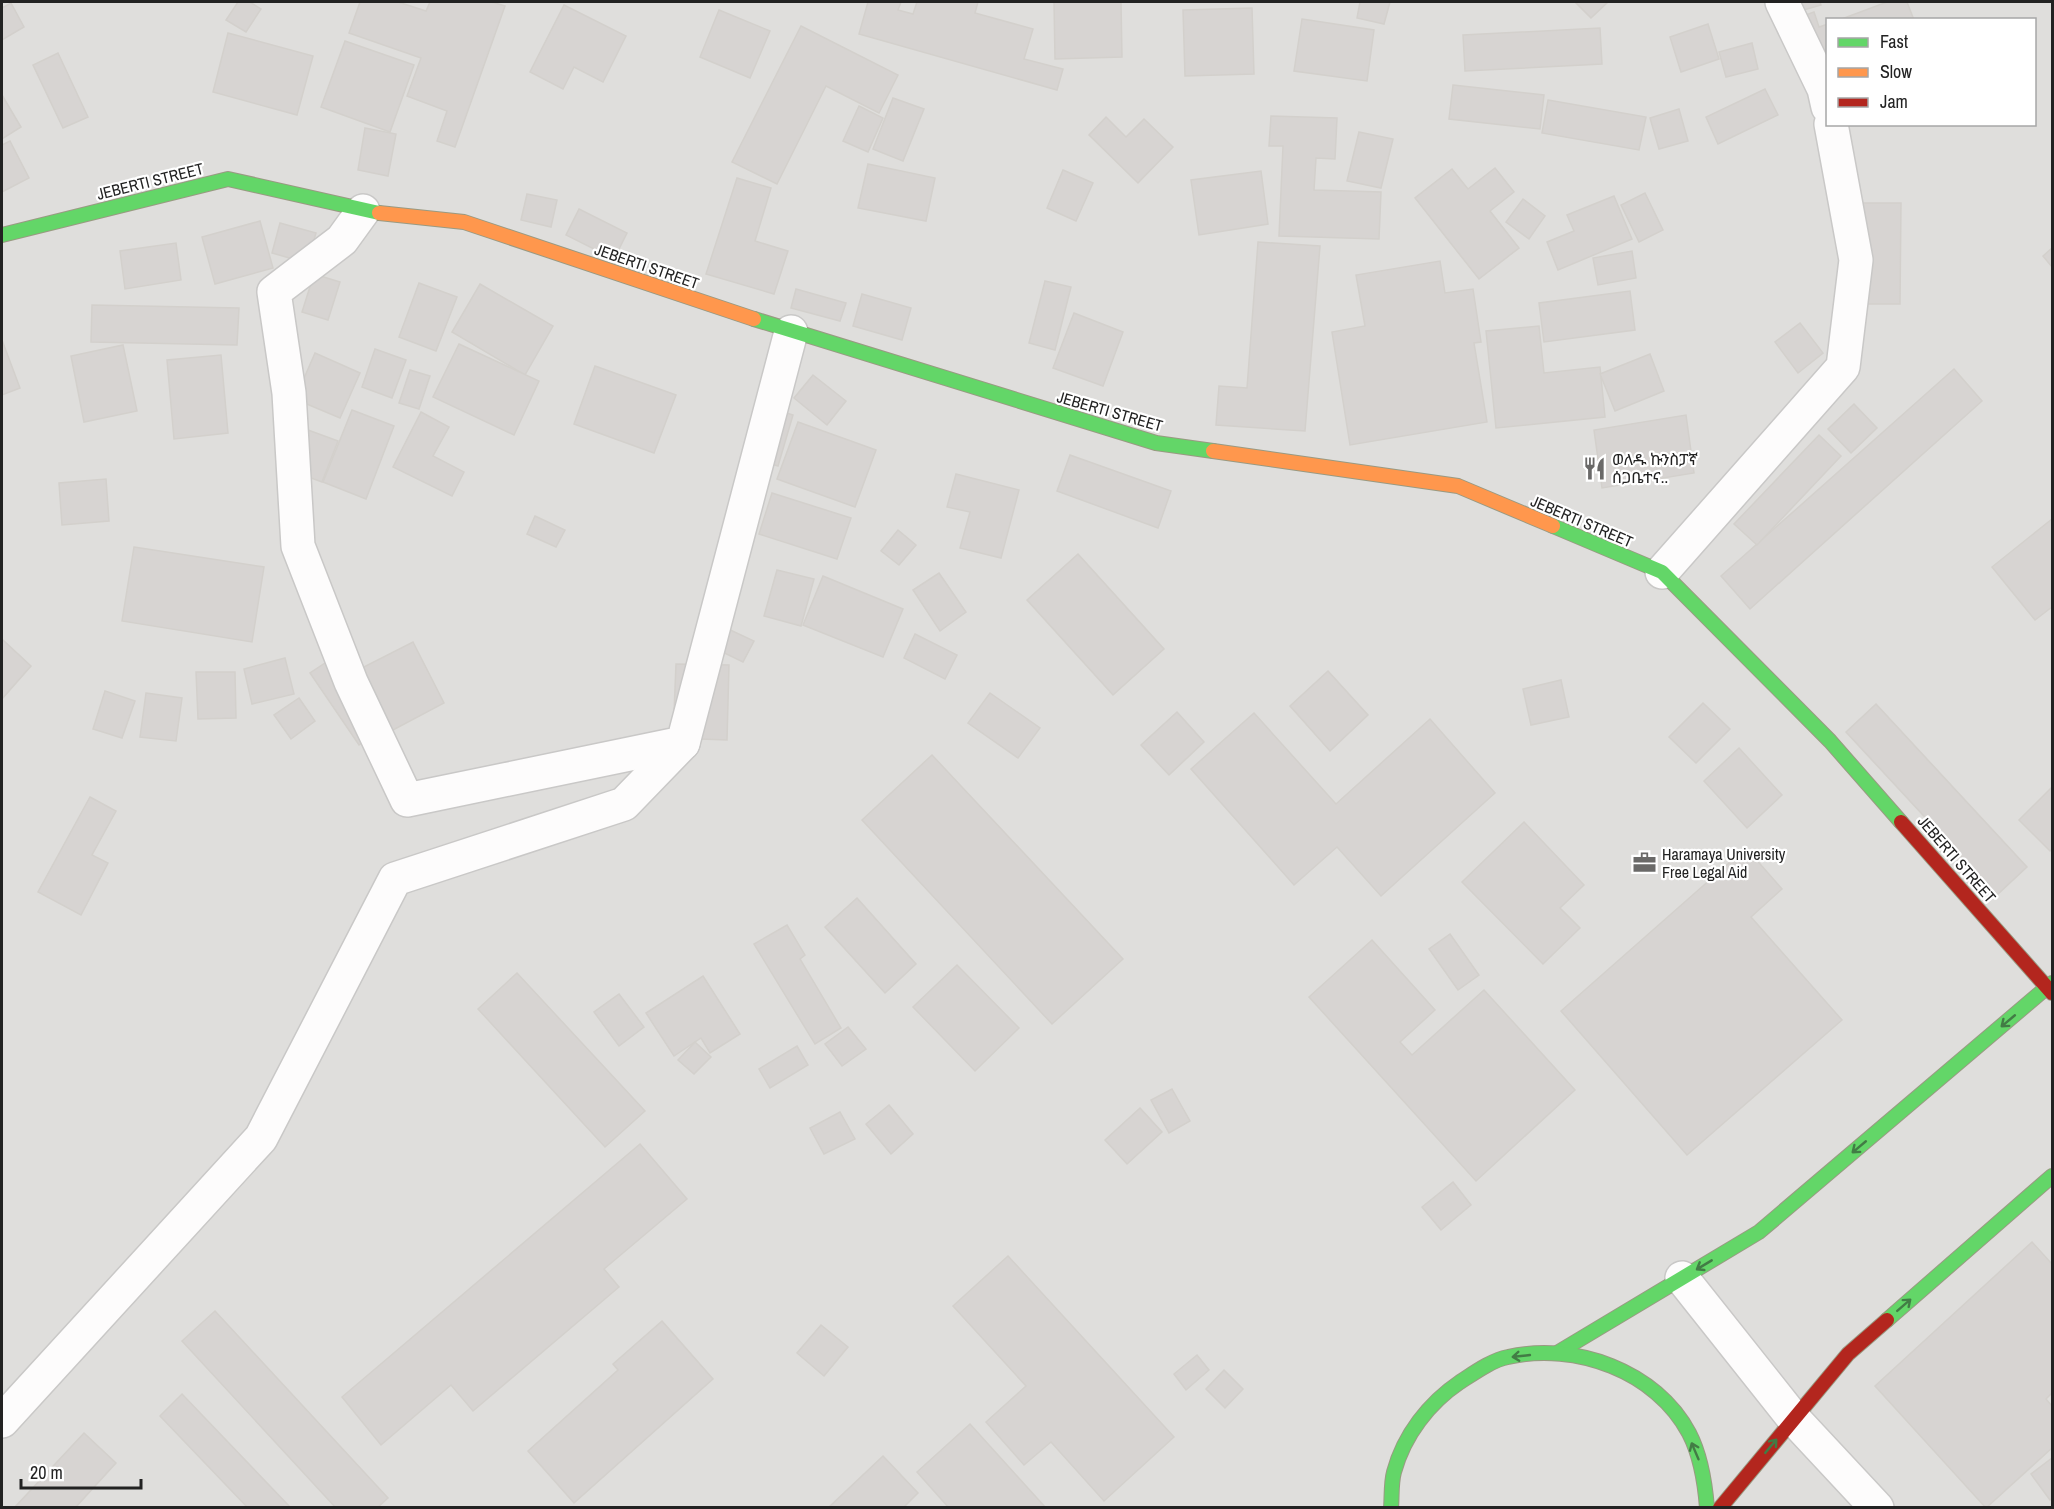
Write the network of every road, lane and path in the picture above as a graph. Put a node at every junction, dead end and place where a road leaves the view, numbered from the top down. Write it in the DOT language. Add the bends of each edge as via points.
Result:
graph roads {
  1 [pos="1782,2"];
  2 [pos="1826,100"];
  3 [pos="1831,126"];
  4 [pos="363,211"];
  5 [pos="2,235"];
  6 [pos="791,332"];
  7 [pos="1662,572"];
  8 [pos="683,743"];
  9 [pos="2051,988"];
  10 [pos="2052,1176"];
  11 [pos="1682,1278"];
  12 [pos="1557,1353"];
  13 [pos="1794,1419"];
  14 [pos="2,1420"];
  15 [pos="1394,1472"];
  16 [pos="1380,1490"];
  17 [pos="1390,1508"];
  18 [pos="1707,1508"];
  19 [pos="1720,1508"];
  20 [pos="1877,1508"];
  1 -- 2 [label="street"];
  3 -- 7 [label="street" via="1856,260 1843,367"];
  4 -- 5 [label="street, JEBERTI STREET" via="228,179"];
  4 -- 6 [label="street, JEBERTI STREET" via="464,222"];
  4 -- 8 [label="street" via="342,240 274,292 289,393 298,546 351,682 407,800"];
  6 -- 7 [label="street, JEBERTI STREET" via="1156,443 1458,486"];
  6 -- 8 [label="street"];
  7 -- 9 [label="street, JEBERTI STREET" via="1830,741"];
  8 -- 14 [label="street" via="624,804 395,879 261,1138"];
  9 -- 11 [label="street, one-way" via="1759,1232"];
  13 -- 10 [label="street, one-way" via="1848,1354"];
  11 -- 12 [label="street"];
  11 -- 13 [label="street"];
  12 -- 15 [label="street, one-way" via="1507,1358 1456,1381 1417,1421"];
  18 -- 12 [label="street, one-way" via="1704,1471 1684,1425 1650,1388 1606,1363"];
  19 -- 13 [label="street, one-way"];
  13 -- 20 [label="street"];
  15 -- 16 [label="street"];
  15 -- 17 [label="street"];
}
